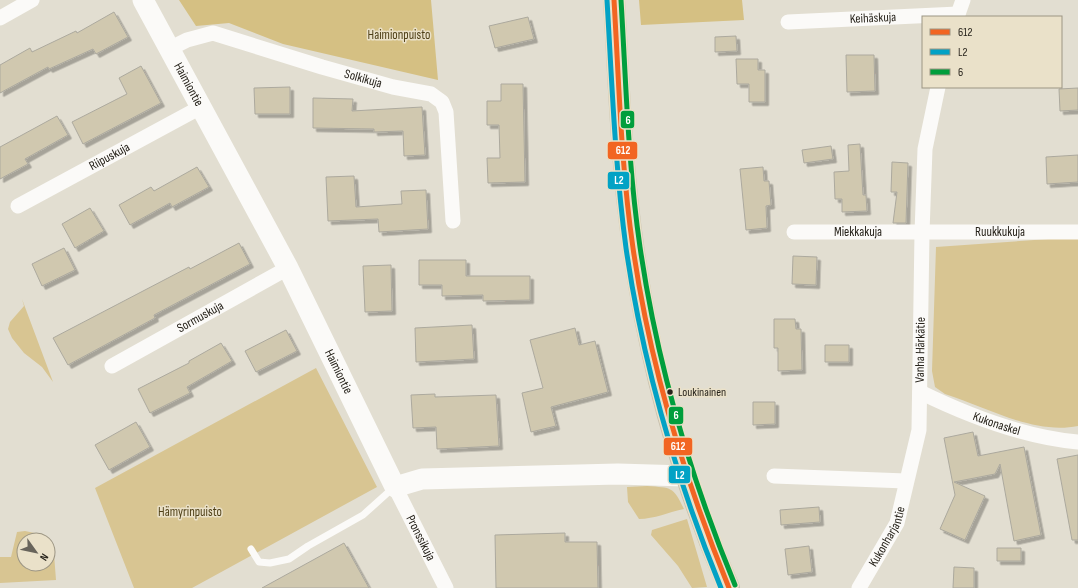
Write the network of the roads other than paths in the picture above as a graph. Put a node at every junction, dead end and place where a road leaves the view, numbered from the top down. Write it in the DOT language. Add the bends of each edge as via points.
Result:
graph roads {
  1 [pos="32,0"];
  2 [pos="143,0"];
  3 [pos="614,0"];
  4 [pos="963,0"];
  5 [pos="957,16"];
  6 [pos="922,17"];
  7 [pos="0,18"];
  8 [pos="788,22"];
  9 [pos="169,49"];
  10 [pos="938,88"];
  11 [pos="201,107"];
  12 [pos="18,206"];
  13 [pos="452,221"];
  14 [pos="794,232"];
  15 [pos="1078,232"];
  16 [pos="922,233"];
  17 [pos="288,268"];
  18 [pos="112,366"];
  19 [pos="920,392"];
  20 [pos="1078,442"];
  21 [pos="685,476"];
  22 [pos="774,476"];
  23 [pos="906,481"];
  24 [pos="395,487"];
  25 [pos="251,549"];
  26 [pos="446,588"];
  27 [pos="729,588"];
  28 [pos="859,588"];
  1 -- 7 [label="street"];
  2 -- 9 [label="street, Haimiontie"];
  3 -- 21 [label="highway" via="627,197 638,279 665,406"];
  4 -- 5 [label="street"];
  6 -- 8 [label="street, Keihäskuja"];
  9 -- 11 [label="street, Haimiontie"];
  9 -- 13 [label="street, Solkikuja" via="213,32 322,67 431,94 442,102 446,112"];
  10 -- 16 [label="street, Vanha Härkätie" via="925,149"];
  11 -- 12 [label="street, Riipuskuja"];
  11 -- 17 [label="street, Haimiontie"];
  14 -- 16 [label="street, Miekkakuja"];
  15 -- 16 [label="street, Ruukkukuja"];
  16 -- 19 [label="street, Vanha Härkätie"];
  17 -- 18 [label="street, Sormuskuja"];
  17 -- 24 [label="street, Haimiontie"];
  19 -- 20 [label="street, Kukonaskel" via="982,419 1025,433 1054,440"];
  19 -- 23 [label="street, Vanha Härkätie" via="919,430"];
  21 -- 24 [label="street" via="618,474 422,479"];
  21 -- 27 [label="highway"];
  22 -- 23 [label="street"];
  23 -- 28 [label="street, Kukonharjantie" via="897,523"];
  24 -- 25 [label="lane" via="363,515 289,559 270,563 258,562"];
  24 -- 26 [label="street, Pronssikuja"];
}
